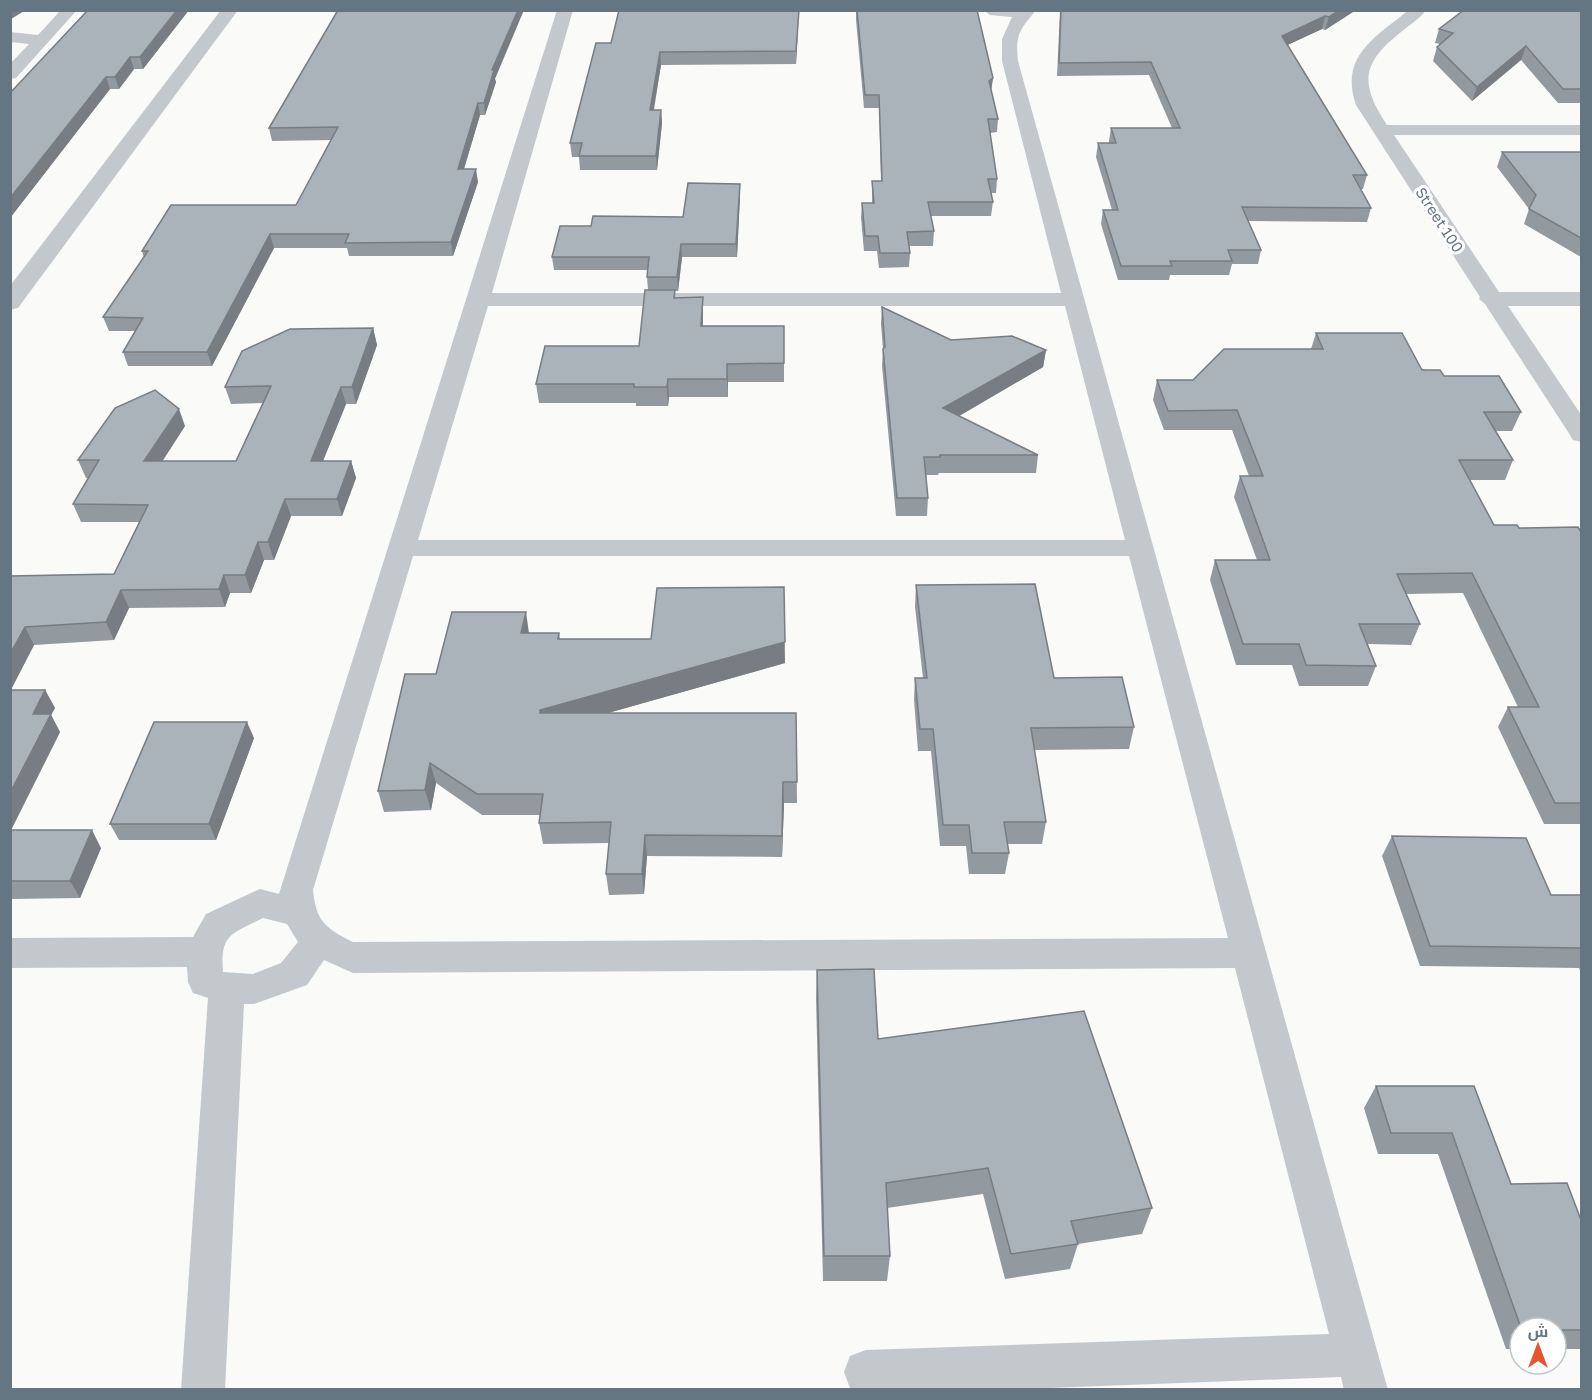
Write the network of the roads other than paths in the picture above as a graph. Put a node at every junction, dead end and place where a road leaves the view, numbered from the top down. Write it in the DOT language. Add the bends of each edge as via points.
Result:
graph roads {
  1 [pos="70,10"];
  2 [pos="230,10"];
  3 [pos="565,10"];
  4 [pos="990,10"];
  5 [pos="1419,10"];
  6 [pos="1026,12"];
  7 [pos="10,37"];
  8 [pos="41,40"];
  9 [pos="10,74"];
  10 [pos="1380,130"];
  11 [pos="1581,130"];
  12 [pos="1491,298"];
  13 [pos="479,299"];
  14 [pos="1581,299"];
  15 [pos="1074,300"];
  16 [pos="10,303"];
  17 [pos="1581,435"];
  18 [pos="402,548"];
  19 [pos="1140,548"];
  20 [pos="297,912"];
  21 [pos="318,942"];
  22 [pos="204,951"];
  23 [pos="10,953"];
  24 [pos="1248,953"];
  25 [pos="228,989"];
  26 [pos="866,1372"];
  27 [pos="1361,1372"];
  28 [pos="203,1389"];
  1 -- 8 [label="street"];
  2 -- 16 [label="street"];
  3 -- 13 [label="street"];
  4 -- 6 [label="street"];
  5 -- 10 [label="street, Street 100" via="1372,50 1361,66 1359,85 1365,105"];
  6 -- 15 [label="street" via="1011,28 1010,61"];
  7 -- 8 [label="street"];
  8 -- 9 [label="street"];
  10 -- 11 [label="street"];
  10 -- 12 [label="street, Street 100"];
  12 -- 14 [label="street"];
  12 -- 17 [label="street, Street 100"];
  13 -- 15 [label="street"];
  13 -- 18 [label="street"];
  15 -- 19 [label="street"];
  18 -- 19 [label="street"];
  18 -- 20 [label="street" via="296,890"];
  19 -- 24 [label="street"];
  20 -- 21 [label="street"];
  20 -- 22 [label="street" via="260,903 218,924"];
  21 -- 24 [label="street" via="353,958 397,959"];
  21 -- 25 [label="street" via="294,974 254,989"];
  22 -- 23 [label="street"];
  22 -- 25 [label="street" via="206,982"];
  24 -- 27 [label="street"];
  25 -- 28 [label="street"];
  26 -- 27 [label="street"];
}
